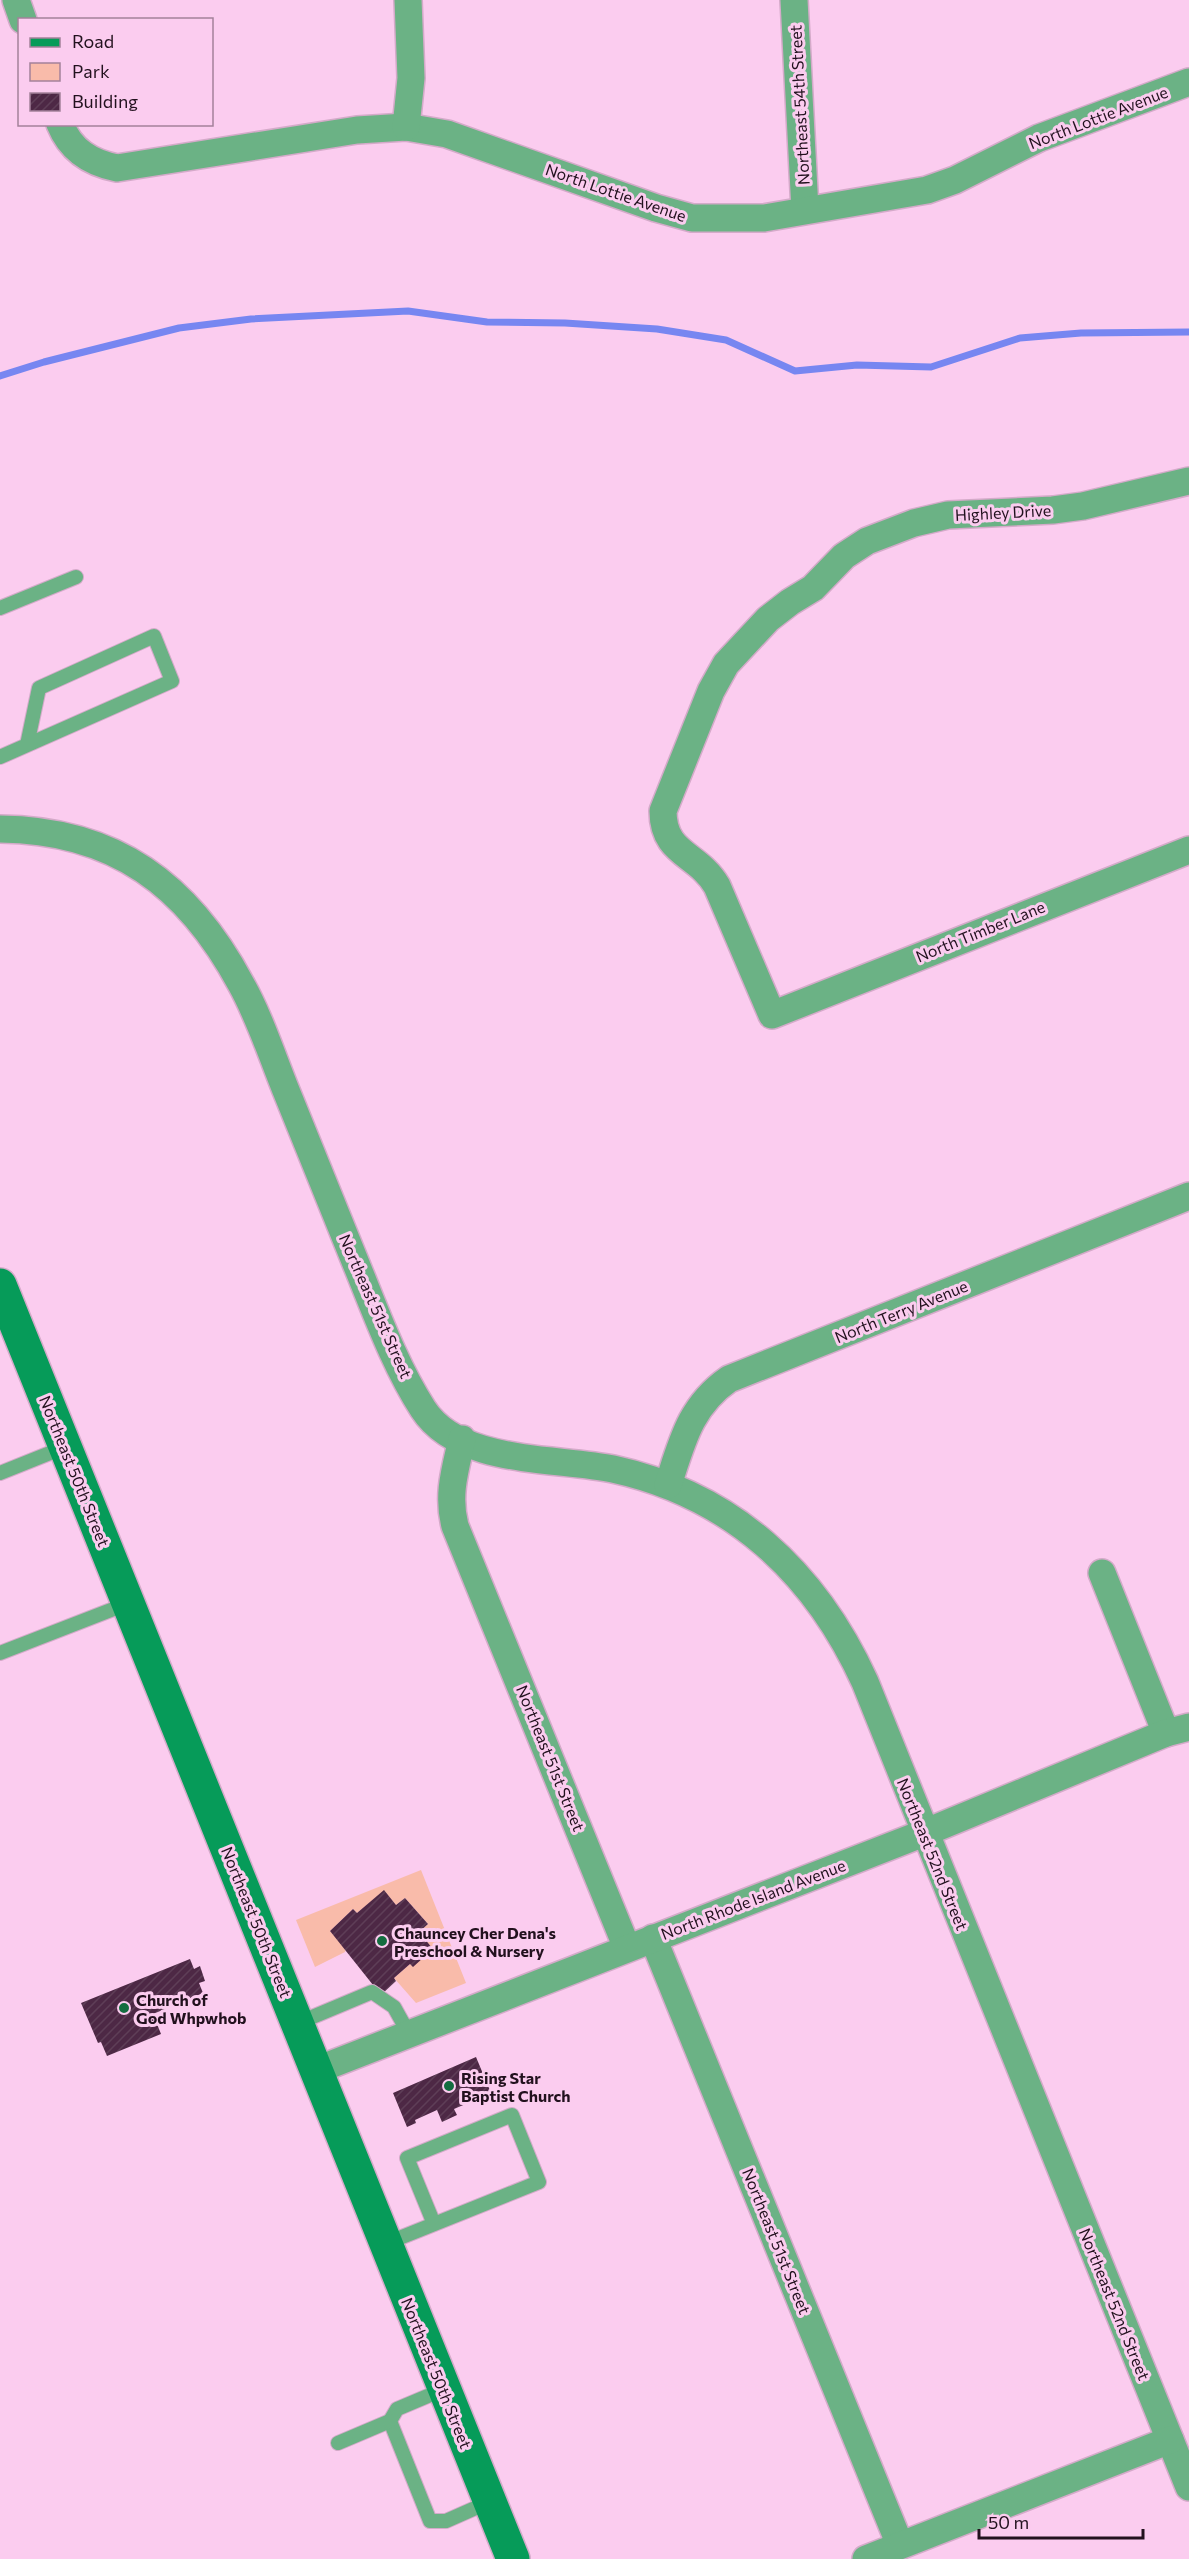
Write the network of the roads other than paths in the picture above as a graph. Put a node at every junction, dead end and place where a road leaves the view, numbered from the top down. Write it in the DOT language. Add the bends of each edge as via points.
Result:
graph roads {
  1 [pos="16,0"];
  2 [pos="408,0"];
  3 [pos="794,0"];
  4 [pos="22,18"];
  5 [pos="1189,82"];
  6 [pos="61,126"];
  7 [pos="406,127"];
  8 [pos="805,210"];
  9 [pos="1189,481"];
  10 [pos="76,577"];
  11 [pos="0,608"];
  12 [pos="27,745"];
  13 [pos="0,757"];
  14 [pos="0,829"];
  15 [pos="1189,850"];
  16 [pos="772,1015"];
  17 [pos="1189,1196"];
  18 [pos="0,1285"];
  19 [pos="462,1439"];
  20 [pos="66,1447"];
  21 [pos="0,1473"];
  22 [pos="668,1485"];
  23 [pos="1102,1572"];
  24 [pos="129,1603"];
  25 [pos="0,1653"];
  26 [pos="1178,1730"];
  27 [pos="924,1833"];
  28 [pos="653,1938"];
  29 [pos="627,1948"];
  30 [pos="298,2023"];
  31 [pos="409,2034"];
  32 [pos="317,2070"];
  33 [pos="434,2224"];
  34 [pos="387,2243"];
  35 [pos="442,2390"];
  36 [pos="390,2421"];
  37 [pos="1170,2440"];
  38 [pos="338,2443"];
  39 [pos="1189,2487"];
  40 [pos="489,2502"];
  41 [pos="900,2545"];
  42 [pos="513,2559"];
  43 [pos="866,2559"];
  1 -- 4 [label="street"];
  2 -- 7 [label="street" via="411,78"];
  3 -- 8 [label="street, Northeast 54th Street"];
  5 -- 8 [label="street, North Lottie Avenue" via="1039,138 927,190"];
  6 -- 7 [label="street, North Lottie Avenue" via="72,146 100,165 117,168 357,130"];
  7 -- 8 [label="street, North Lottie Avenue" via="447,134 692,218 764,218"];
  9 -- 16 [label="street, Highley Drive" via="1083,506 948,515 888,532 844,556 813,588 768,619 726,664 666,799 663,824 674,846 708,870"];
  10 -- 11 [label="lane"];
  12 -- 12 [label="lane" via="172,681 154,636 39,688"];
  12 -- 13 [label="lane"];
  14 -- 19 [label="street, Northeast 51st Street" via="38,831 114,852 149,871 208,928 243,987 387,1340 424,1410 437,1425"];
  15 -- 16 [label="street, North Timber Lane"];
  17 -- 22 [label="street, North Terry Avenue" via="729,1379 712,1391 691,1420"];
  18 -- 20 [label="street, Northeast 50th Street"];
  19 -- 22 [label="street, Northeast 52nd Street" via="504,1456 611,1468"];
  19 -- 29 [label="street, Northeast 51st Street" via="450,1490 455,1526"];
  20 -- 21 [label="lane"];
  20 -- 24 [label="street, Northeast 50th Street"];
  22 -- 27 [label="street, Northeast 52nd Street" via="743,1525 780,1556 830,1616 865,1682"];
  23 -- 26 [label="street"];
  24 -- 25 [label="lane"];
  24 -- 30 [label="street, Northeast 50th Street"];
  26 -- 27 [label="street, North Rhode Island Avenue"];
  27 -- 28 [label="street, North Rhode Island Avenue"];
  27 -- 37 [label="street, Northeast 52nd Street"];
  28 -- 29 [label="street, North Rhode Island Avenue"];
  28 -- 41 [label="street, Northeast 51st Street"];
  29 -- 31 [label="street, North Rhode Island Avenue"];
  30 -- 31 [label="lane" via="372,1992 394,2007"];
  30 -- 32 [label="street, Northeast 50th Street"];
  31 -- 32 [label="street, North Rhode Island Avenue"];
  32 -- 34 [label="street, Northeast 50th Street"];
  33 -- 33 [label="lane" via="539,2182 512,2115 407,2158"];
  33 -- 34 [label="lane"];
  34 -- 35 [label="street, Northeast 50th Street"];
  35 -- 36 [label="lane" via="397,2409"];
  35 -- 40 [label="street, Northeast 50th Street"];
  36 -- 38 [label="lane"];
  36 -- 40 [label="lane" via="430,2521 446,2521"];
  37 -- 39 [label="street, Northeast 52nd Street"];
  37 -- 41 [label="street"];
  40 -- 42 [label="street, Northeast 50th Street"];
  41 -- 43 [label="street"];
}
